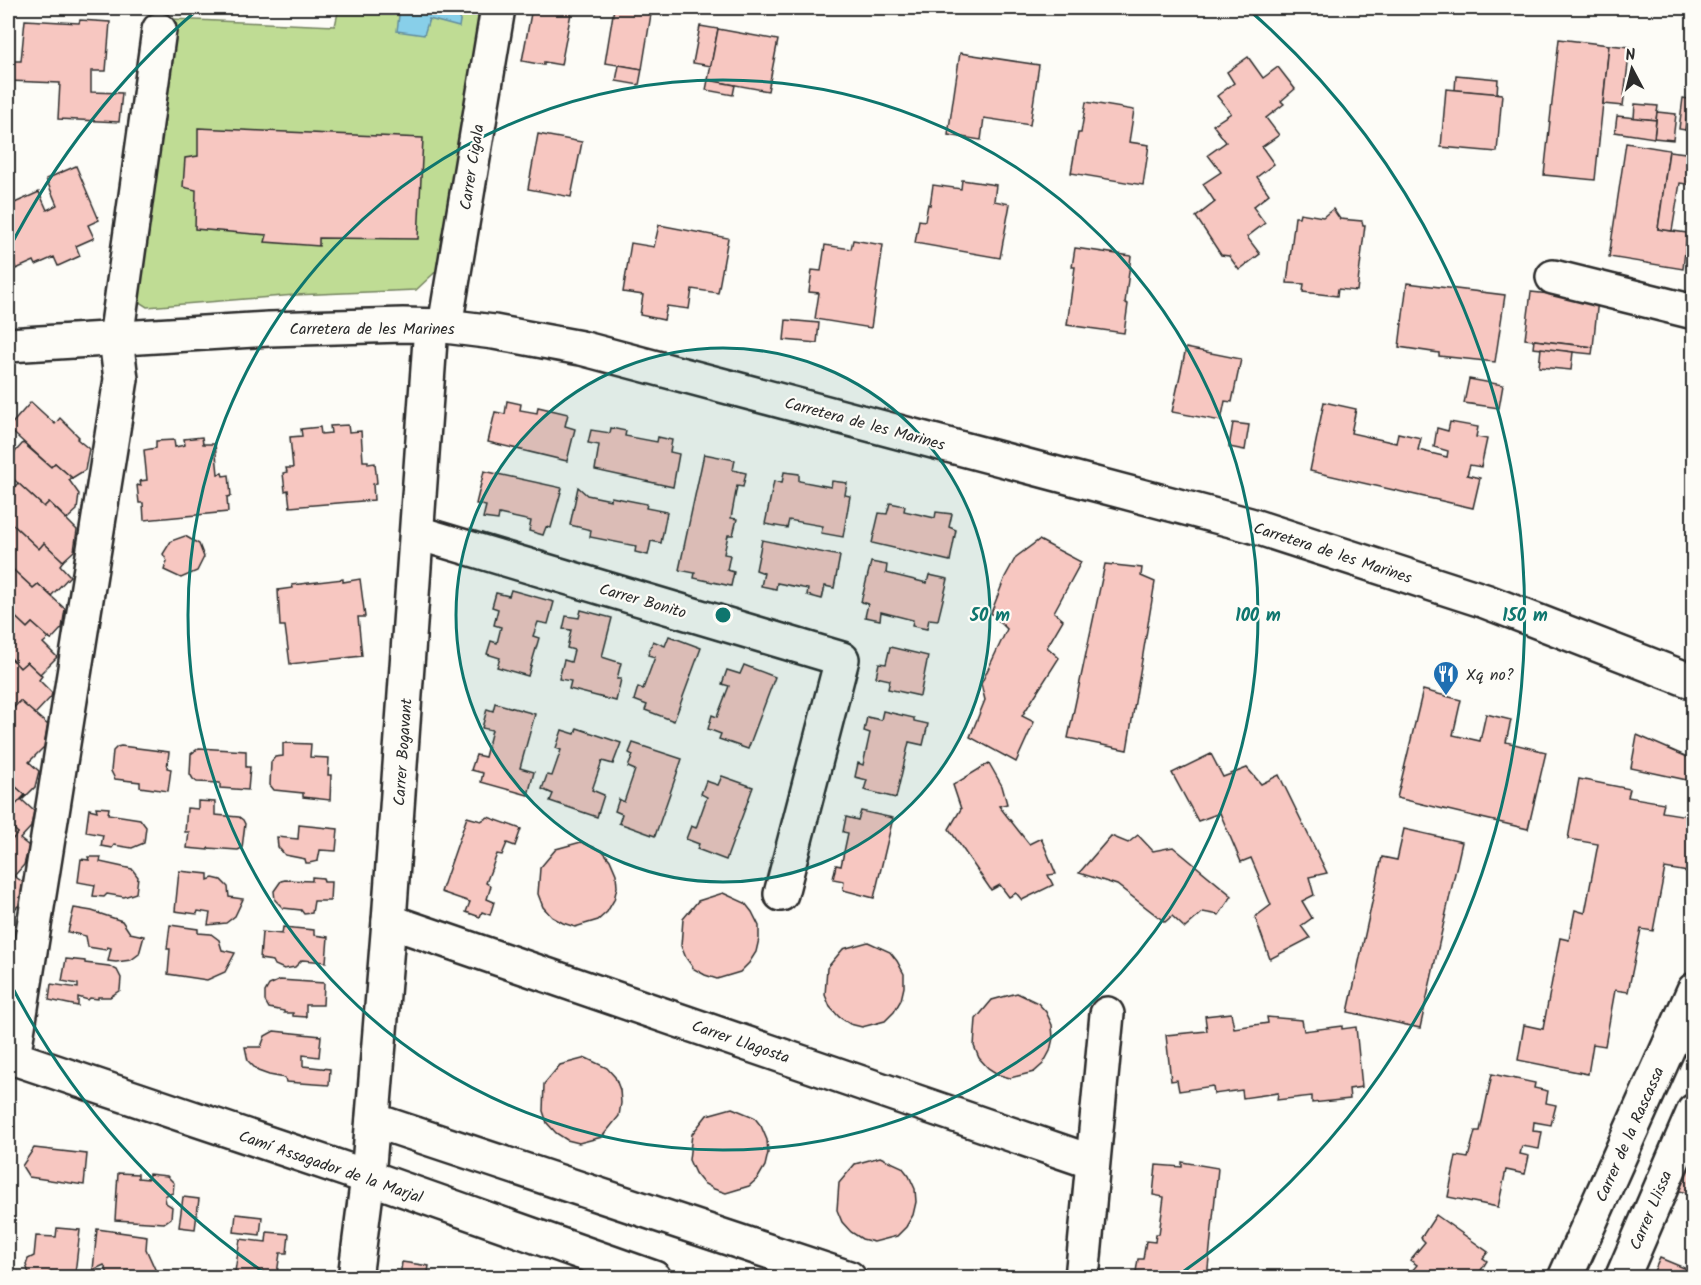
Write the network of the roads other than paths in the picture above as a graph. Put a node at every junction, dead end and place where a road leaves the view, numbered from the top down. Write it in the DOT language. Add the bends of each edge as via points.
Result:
graph roads {
  1 [pos="498,8"];
  2 [pos="159,30"];
  3 [pos="1553,278"];
  4 [pos="1694,312"];
  5 [pos="438,326"];
  6 [pos="116,339"];
  7 [pos="8,345"];
  8 [pos="418,533"];
  9 [pos="1693,682"];
  10 [pos="782,894"];
  11 [pos="389,921"];
  12 [pos="1694,990"];
  13 [pos="1107,1014"];
  14 [pos="10,1057"];
  15 [pos="1694,1111"];
  16 [pos="373,1120"];
  17 [pos="1092,1162"];
  18 [pos="368,1178"];
  19 [pos="597,1268"];
  20 [pos="355,1278"];
  21 [pos="654,1278"];
  22 [pos="849,1278"];
  23 [pos="1082,1278"];
  24 [pos="1565,1278"];
  25 [pos="1622,1278"];
  1 -- 5 [label="street, Carrer Cigala"];
  2 -- 6 [label="street"];
  3 -- 4 [label="street"];
  5 -- 6 [label="street, Carretera de les Marines" via="269,329"];
  5 -- 8 [label="street, Carrer Bogavant"];
  5 -- 9 [label="street, Carretera de les Marines" via="581,348 1250,525 1485,602"];
  6 -- 7 [label="street, Carretera de les Marines"];
  6 -- 14 [label="street" via="121,379"];
  8 -- 10 [label="street, Carrer Bonito" via="842,659"];
  8 -- 11 [label="street, Carrer Bogavant"];
  11 -- 16 [label="street, Carrer Bogavant"];
  11 -- 17 [label="street, Carrer Llagosta"];
  12 -- 24 [label="street, Carrer de la Rascassa"];
  13 -- 17 [label="street"];
  14 -- 18 [label="street, Camí Assagador de la Marjal"];
  15 -- 25 [label="street, Carrer Llissa"];
  16 -- 18 [label="street, Carrer Bogavant"];
  16 -- 22 [label="street"];
  17 -- 23 [label="street"];
  18 -- 19 [label="street, Camí Assagador de la Marjal"];
  18 -- 20 [label="street, Carrer Bogavant"];
  19 -- 21 [label="street, Camí Assagador de la Marjal"];
}
